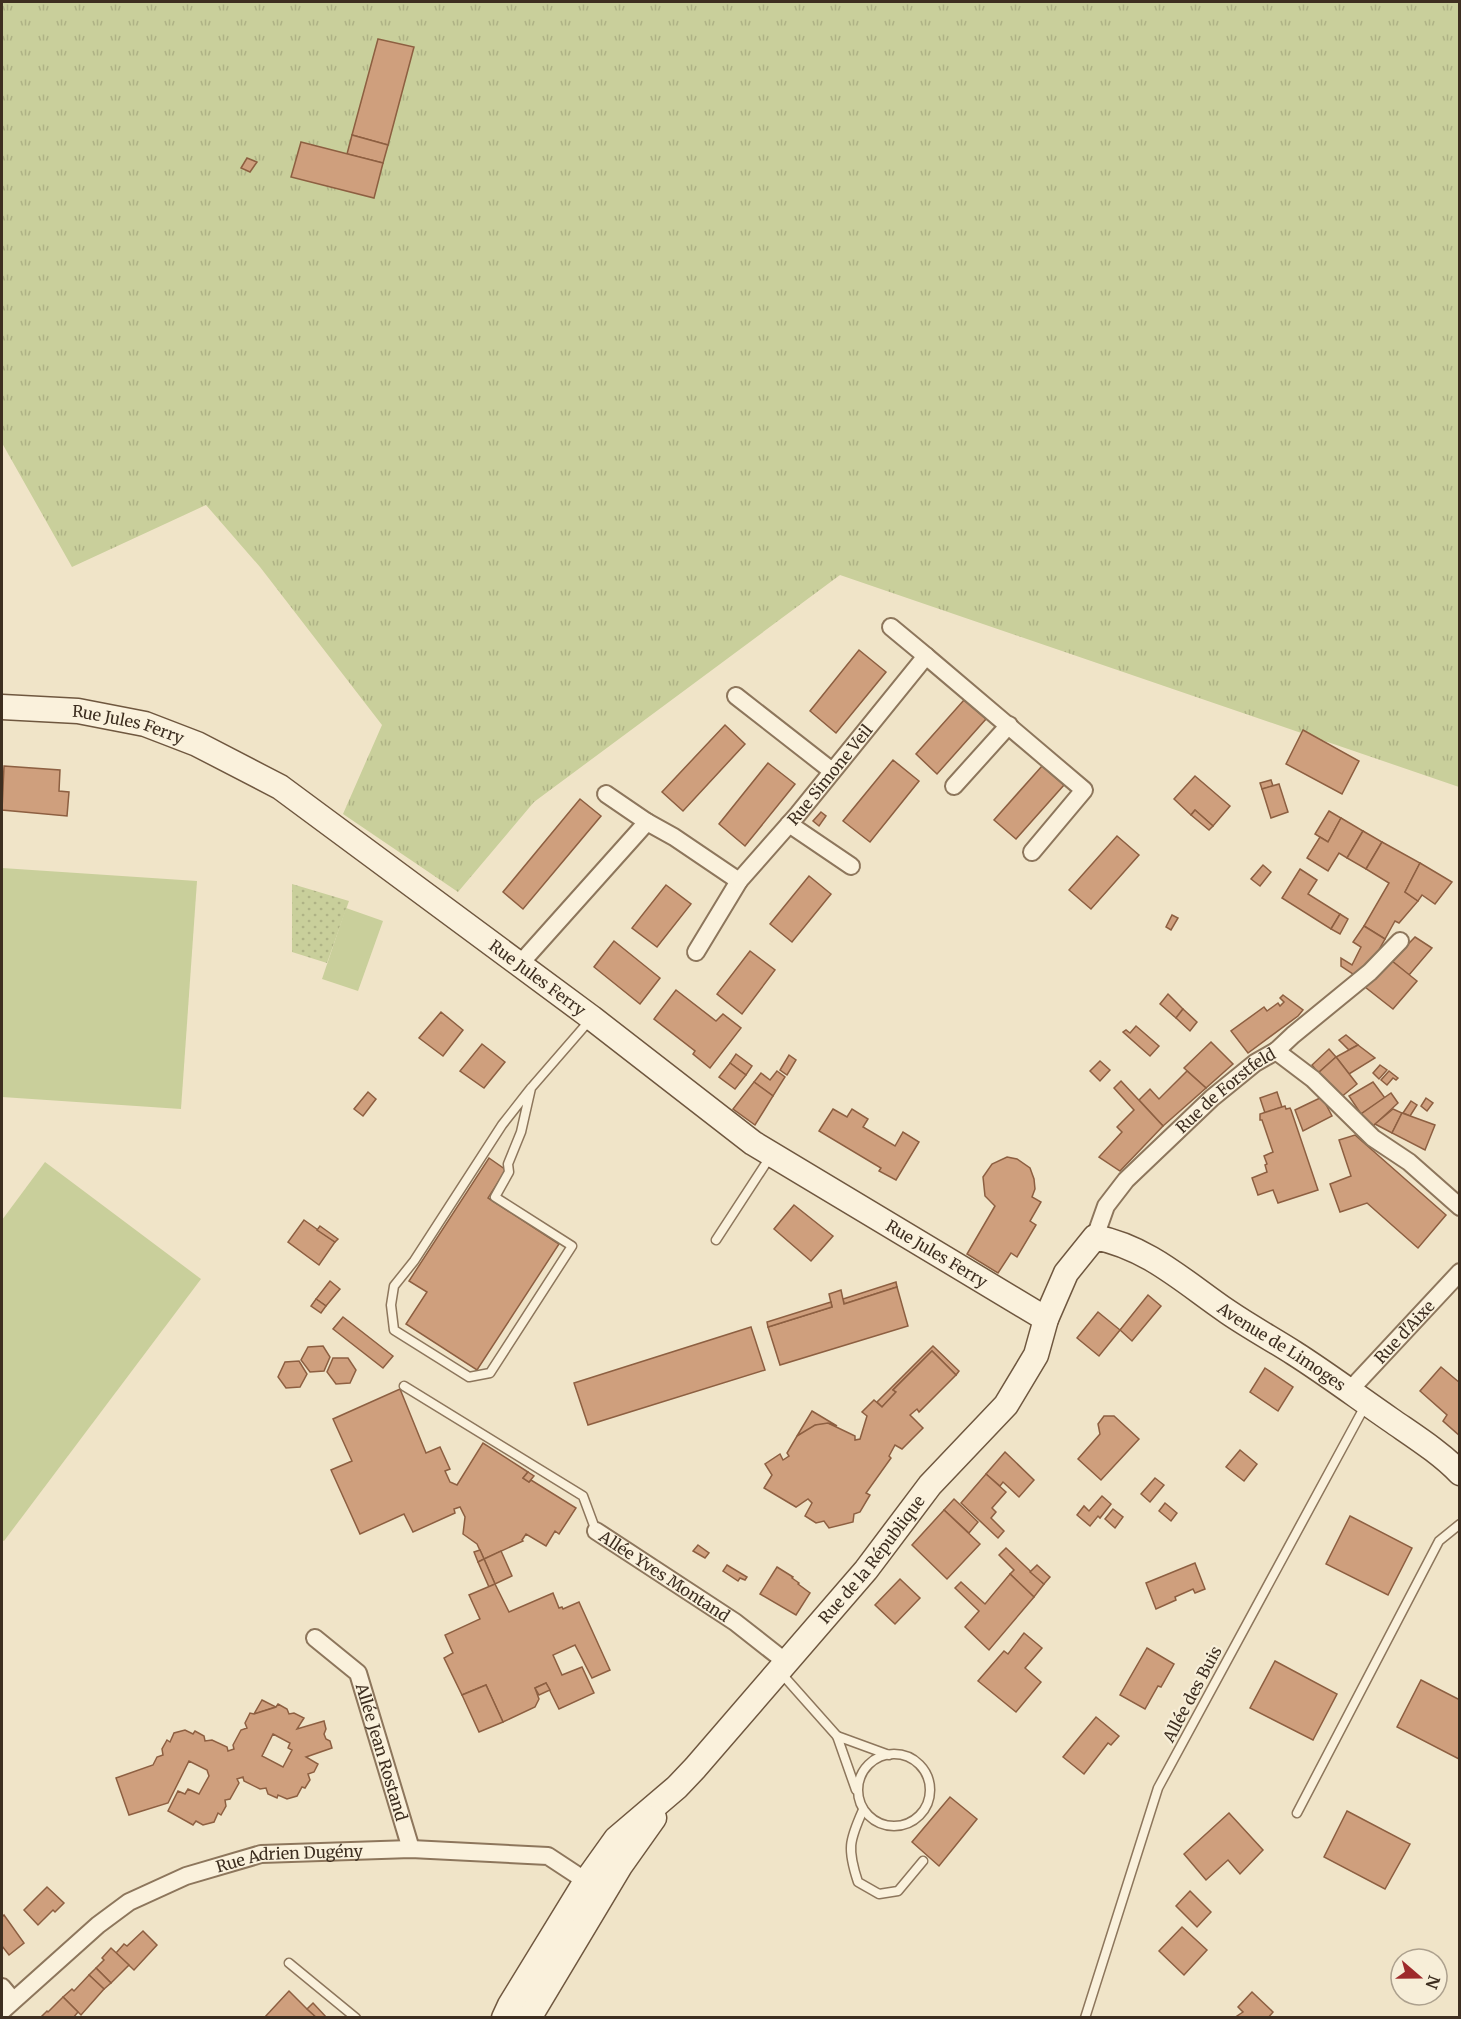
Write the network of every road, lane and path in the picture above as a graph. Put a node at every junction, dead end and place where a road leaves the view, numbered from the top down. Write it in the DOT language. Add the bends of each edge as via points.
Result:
graph roads {
  1 [pos="891,627"];
  2 [pos="926,656"];
  3 [pos="736,696"];
  4 [pos="2,707"];
  5 [pos="1009,725"];
  6 [pos="832,771"];
  7 [pos="954,786"];
  8 [pos="606,794"];
  9 [pos="647,822"];
  10 [pos="789,824"];
  11 [pos="1032,852"];
  12 [pos="851,866"];
  13 [pos="739,880"];
  14 [pos="1400,941"];
  15 [pos="696,952"];
  16 [pos="519,965"];
  17 [pos="592,1018"];
  18 [pos="1276,1051"];
  19 [pos="531,1088"];
  20 [pos="771,1154"];
  21 [pos="1460,1207"];
  22 [pos="1095,1237"];
  23 [pos="716,1240"];
  24 [pos="1460,1272"];
  25 [pos="1046,1319"];
  26 [pos="404,1386"];
  27 [pos="1358,1397"];
  28 [pos="1460,1473"];
  29 [pos="1460,1524"];
  30 [pos="596,1531"];
  31 [pos="315,1638"];
  32 [pos="782,1666"];
  33 [pos="837,1736"];
  34 [pos="890,1755"];
  35 [pos="677,1787"];
  36 [pos="858,1793"];
  37 [pos="863,1810"];
  38 [pos="1297,1813"];
  39 [pos="411,1849"];
  40 [pos="922,1861"];
  41 [pos="586,1881"];
  42 [pos="591,1913"];
  43 [pos="289,1963"];
  44 [pos="5,1999"];
  45 [pos="356,2018"];
  46 [pos="504,2018"];
  47 [pos="529,2018"];
  48 [pos="1085,2018"];
  1 -- 2 [label="street"];
  2 -- 5 [label="street"];
  2 -- 6 [label="street, Rue Simone Veil"];
  3 -- 6 [label="street"];
  4 -- 16 [label="main road, Rue Jules Ferry" via="78,711 145,724 197,744 280,787"];
  5 -- 7 [label="street"];
  5 -- 11 [label="street" via="1084,790"];
  6 -- 10 [label="street, Rue Simone Veil"];
  8 -- 9 [label="street"];
  9 -- 13 [label="street"];
  9 -- 16 [label="street"];
  10 -- 12 [label="street"];
  10 -- 13 [label="street, Rue Simone Veil"];
  13 -- 15 [label="street, Rue Simone Veil"];
  14 -- 18 [label="street" via="1370,972"];
  16 -- 17 [label="main road, Rue Jules Ferry"];
  17 -- 19 [label="lane"];
  17 -- 20 [label="main road, Rue Jules Ferry"];
  18 -- 21 [label="street, Rue de Forstfeld" via="1313,1078 1373,1138"];
  18 -- 22 [label="street, Rue de Forstfeld" via="1212,1098 1126,1180 1106,1206"];
  19 -- 19 [label="lane" via="394,1286 394,1330 470,1377 490,1373 573,1246 495,1197 509,1172"];
  20 -- 23 [label="lane"];
  20 -- 25 [label="main road, Rue Jules Ferry"];
  22 -- 25 [label="main road, Rue de la République" via="1066,1273"];
  22 -- 27 [label="main road, Avenue de Limoges" via="1140,1251"];
  24 -- 27 [label="street, Rue d'Aixe"];
  25 -- 32 [label="main road, Rue de la République" via="1035,1355 1006,1405 930,1485 866,1570"];
  26 -- 30 [label="lane, Allée Yves Montand" via="584,1496"];
  27 -- 28 [label="main road, Avenue de Limoges"];
  27 -- 48 [label="lane, Allée des Buis" via="1158,1788"];
  29 -- 38 [label="lane" via="1439,1540"];
  30 -- 32 [label="street, Allée Yves Montand" via="735,1622"];
  31 -- 39 [label="street, Allée Jean Rostand" via="358,1673"];
  32 -- 33 [label="lane"];
  32 -- 35 [label="main road, Rue de la République"];
  33 -- 34 [label="lane"];
  33 -- 36 [label="lane"];
  34 -- 36 [label="lane" via="870,1763 863,1772"];
  34 -- 37 [label="lane" via="902,1755 921,1767 930,1789 923,1811 915,1820 893,1826 871,1819"];
  35 -- 41 [label="main road, Rue de la République" via="616,1839"];
  35 -- 42 [label="main road, Rue de la République"];
  36 -- 37 [label="lane"];
  37 -- 40 [label="lane" via="851,1837 858,1882 879,1894 898,1891"];
  39 -- 41 [label="street, Rue Adrien Dugény" via="548,1856"];
  39 -- 44 [label="street, Rue Adrien Dugény" via="261,1854 186,1876 129,1902"];
  41 -- 42 [label="street" via="591,1890"];
  41 -- 46 [label="main road, Rue de la République"];
  42 -- 47 [label="main road, Rue de la République"];
  43 -- 45 [label="lane"];
}
